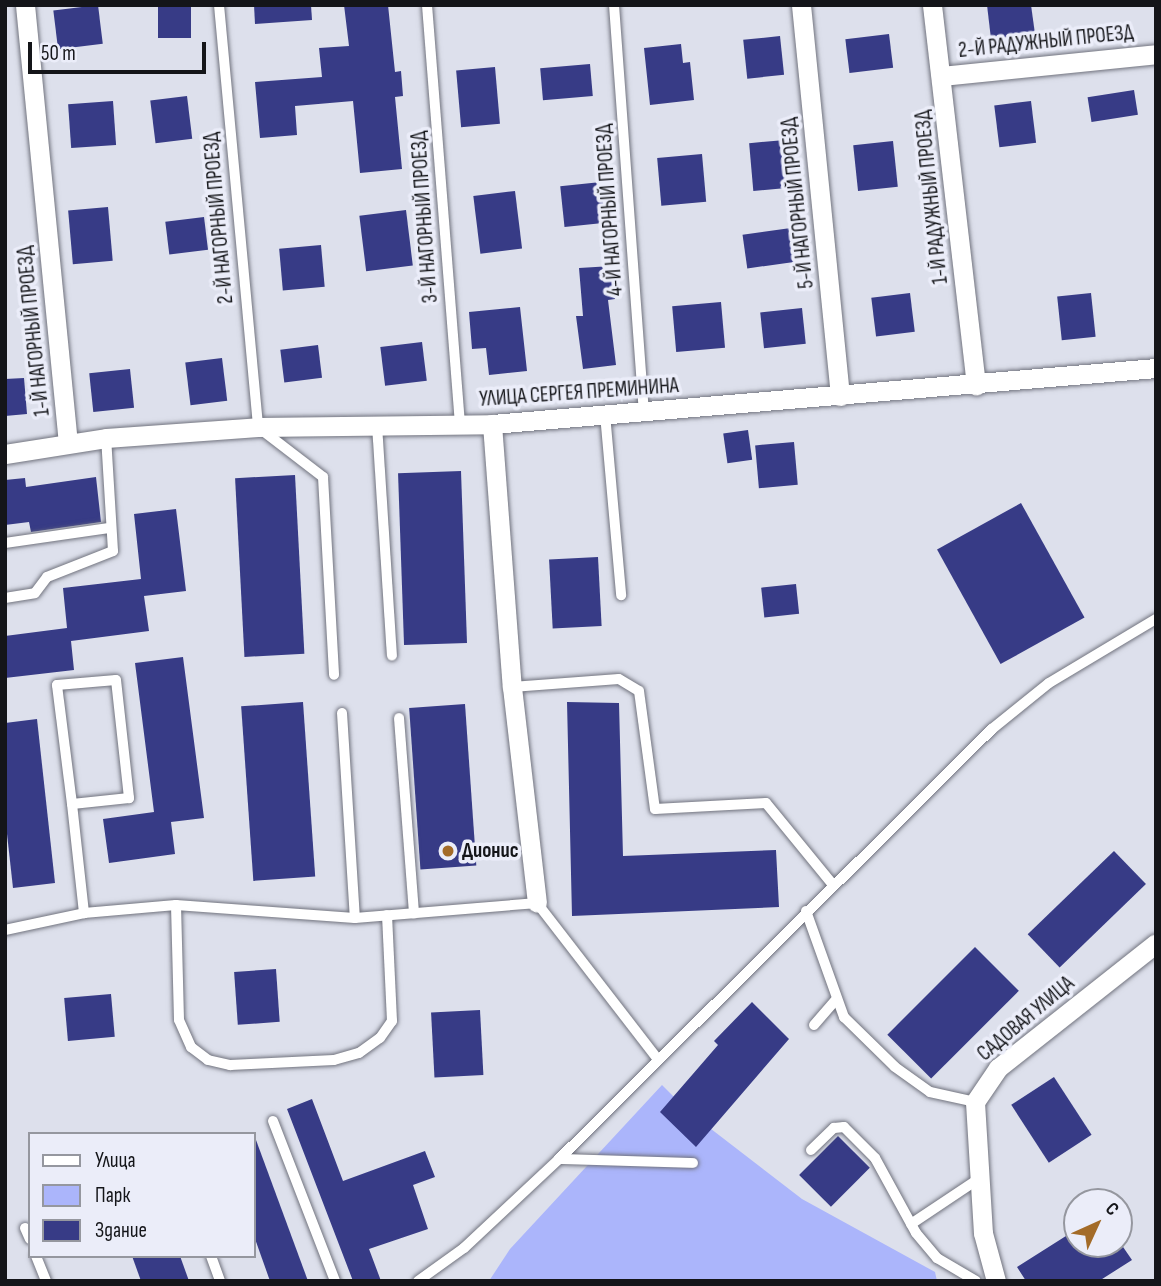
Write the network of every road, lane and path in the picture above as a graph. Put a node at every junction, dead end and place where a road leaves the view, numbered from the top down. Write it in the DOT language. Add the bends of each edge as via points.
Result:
graph roads {
  1 [pos="26,5"];
  2 [pos="219,5"];
  3 [pos="427,5"];
  4 [pos="614,5"];
  5 [pos="802,5"];
  6 [pos="932,5"];
  7 [pos="1156,54"];
  8 [pos="941,76"];
  9 [pos="1156,368"];
  10 [pos="976,385"];
  11 [pos="840,396"];
  12 [pos="644,411"];
  13 [pos="605,414"];
  14 [pos="492,424"];
  15 [pos="377,425"];
  16 [pos="460,425"];
  17 [pos="258,427"];
  18 [pos="106,439"];
  19 [pos="68,443"];
  20 [pos="5,454"];
  21 [pos="109,528"];
  22 [pos="5,543"];
  23 [pos="621,595"];
  24 [pos="5,598"];
  25 [pos="1156,620"];
  26 [pos="392,656"];
  27 [pos="334,674"];
  28 [pos="512,687"];
  29 [pos="342,713"];
  30 [pos="399,718"];
  31 [pos="72,804"];
  32 [pos="833,885"];
  33 [pos="537,902"];
  34 [pos="176,905"];
  35 [pos="806,911"];
  36 [pos="84,914"];
  37 [pos="414,914"];
  38 [pos="387,915"];
  39 [pos="355,918"];
  40 [pos="5,930"];
  41 [pos="1156,943"];
  42 [pos="836,1000"];
  43 [pos="814,1025"];
  44 [pos="657,1058"];
  45 [pos="975,1101"];
  46 [pos="273,1121"];
  47 [pos="811,1150"];
  48 [pos="559,1159"];
  49 [pos="693,1163"];
  50 [pos="977,1180"];
  51 [pos="911,1224"];
  52 [pos="25,1228"];
  53 [pos="28,1235"];
  54 [pos="37,1258"];
  55 [pos="212,1258"];
  56 [pos="46,1281"];
  57 [pos="220,1281"];
  58 [pos="335,1281"];
  59 [pos="418,1281"];
  60 [pos="976,1281"];
  61 [pos="996,1281"];
  1 -- 19 [label="street, 1-Й НАГОРНЫЙ ПРОЕЗД"];
  2 -- 17 [label="lane, 2-Й НАГОРНЫЙ ПРОЕЗД"];
  3 -- 16 [label="lane, 3-Й НАГОРНЫЙ ПРОЕЗД"];
  4 -- 12 [label="lane, 4-Й НАГОРНЫЙ ПРОЕЗД"];
  5 -- 11 [label="street, 5-Й НАГОРНЫЙ ПРОЕЗД"];
  6 -- 8 [label="street, 1-Й РАДУЖНЫЙ ПРОЕЗД"];
  7 -- 8 [label="street, 2-Й РАДУЖНЫЙ ПРОЕЗД"];
  8 -- 10 [label="street, 1-Й РАДУЖНЫЙ ПРОЕЗД"];
  9 -- 10 [label="street, УЛИЦА СЕРГЕЯ ПРЕМИНИНА"];
  10 -- 11 [label="street, УЛИЦА СЕРГЕЯ ПРЕМИНИНА"];
  11 -- 12 [label="street, УЛИЦА СЕРГЕЯ ПРЕМИНИНА"];
  12 -- 13 [label="street, УЛИЦА СЕРГЕЯ ПРЕМИНИНА"];
  13 -- 14 [label="street, УЛИЦА СЕРГЕЯ ПРЕМИНИНА"];
  13 -- 23 [label="lane"];
  14 -- 16 [label="street, УЛИЦА СЕРГЕЯ ПРЕМИНИНА"];
  14 -- 28 [label="street"];
  15 -- 16 [label="street, УЛИЦА СЕРГЕЯ ПРЕМИНИНА"];
  15 -- 17 [label="street, УЛИЦА СЕРГЕЯ ПРЕМИНИНА"];
  15 -- 26 [label="lane"];
  17 -- 18 [label="street, УЛИЦА СЕРГЕЯ ПРЕМИНИНА"];
  17 -- 27 [label="lane" via="323,477"];
  18 -- 19 [label="street, УЛИЦА СЕРГЕЯ ПРЕМИНИНА"];
  18 -- 21 [label="lane"];
  19 -- 20 [label="street, УЛИЦА СЕРГЕЯ ПРЕМИНИНА"];
  21 -- 22 [label="lane"];
  21 -- 24 [label="lane" via="113,551 47,577 35,593"];
  25 -- 32 [label="lane" via="1049,683 992,729"];
  28 -- 32 [label="lane" via="619,679 639,691 655,809 766,803"];
  28 -- 33 [label="street"];
  29 -- 39 [label="lane"];
  30 -- 37 [label="lane"];
  31 -- 31 [label="lane" via="129,798 116,680 57,685"];
  31 -- 36 [label="lane"];
  32 -- 35 [label="lane"];
  33 -- 37 [label="lane"];
  33 -- 44 [label="lane"];
  34 -- 36 [label="lane"];
  34 -- 38 [label="lane" via="179,1020 191,1047 208,1060 229,1065 334,1060 359,1053 380,1038 392,1021"];
  34 -- 39 [label="lane"];
  35 -- 42 [label="lane"];
  35 -- 44 [label="lane"];
  36 -- 40 [label="lane"];
  37 -- 38 [label="lane"];
  38 -- 39 [label="lane"];
  41 -- 45 [label="street, САДОВАЯ УЛИЦА" via="998,1068"];
  42 -- 43 [label="lane"];
  42 -- 45 [label="lane" via="844,1017 895,1067 930,1092"];
  44 -- 48 [label="lane"];
  45 -- 50 [label="street"];
  46 -- 58 [label="lane"];
  47 -- 51 [label="lane" via="834,1128 844,1127 875,1158"];
  48 -- 49 [label="lane"];
  48 -- 59 [label="lane" via="464,1248"];
  50 -- 51 [label="lane"];
  50 -- 61 [label="street" via="983,1233"];
  51 -- 60 [label="lane" via="937,1258"];
  52 -- 53 [label="lane"];
  54 -- 56 [label="lane"];
  55 -- 57 [label="lane"];
}
